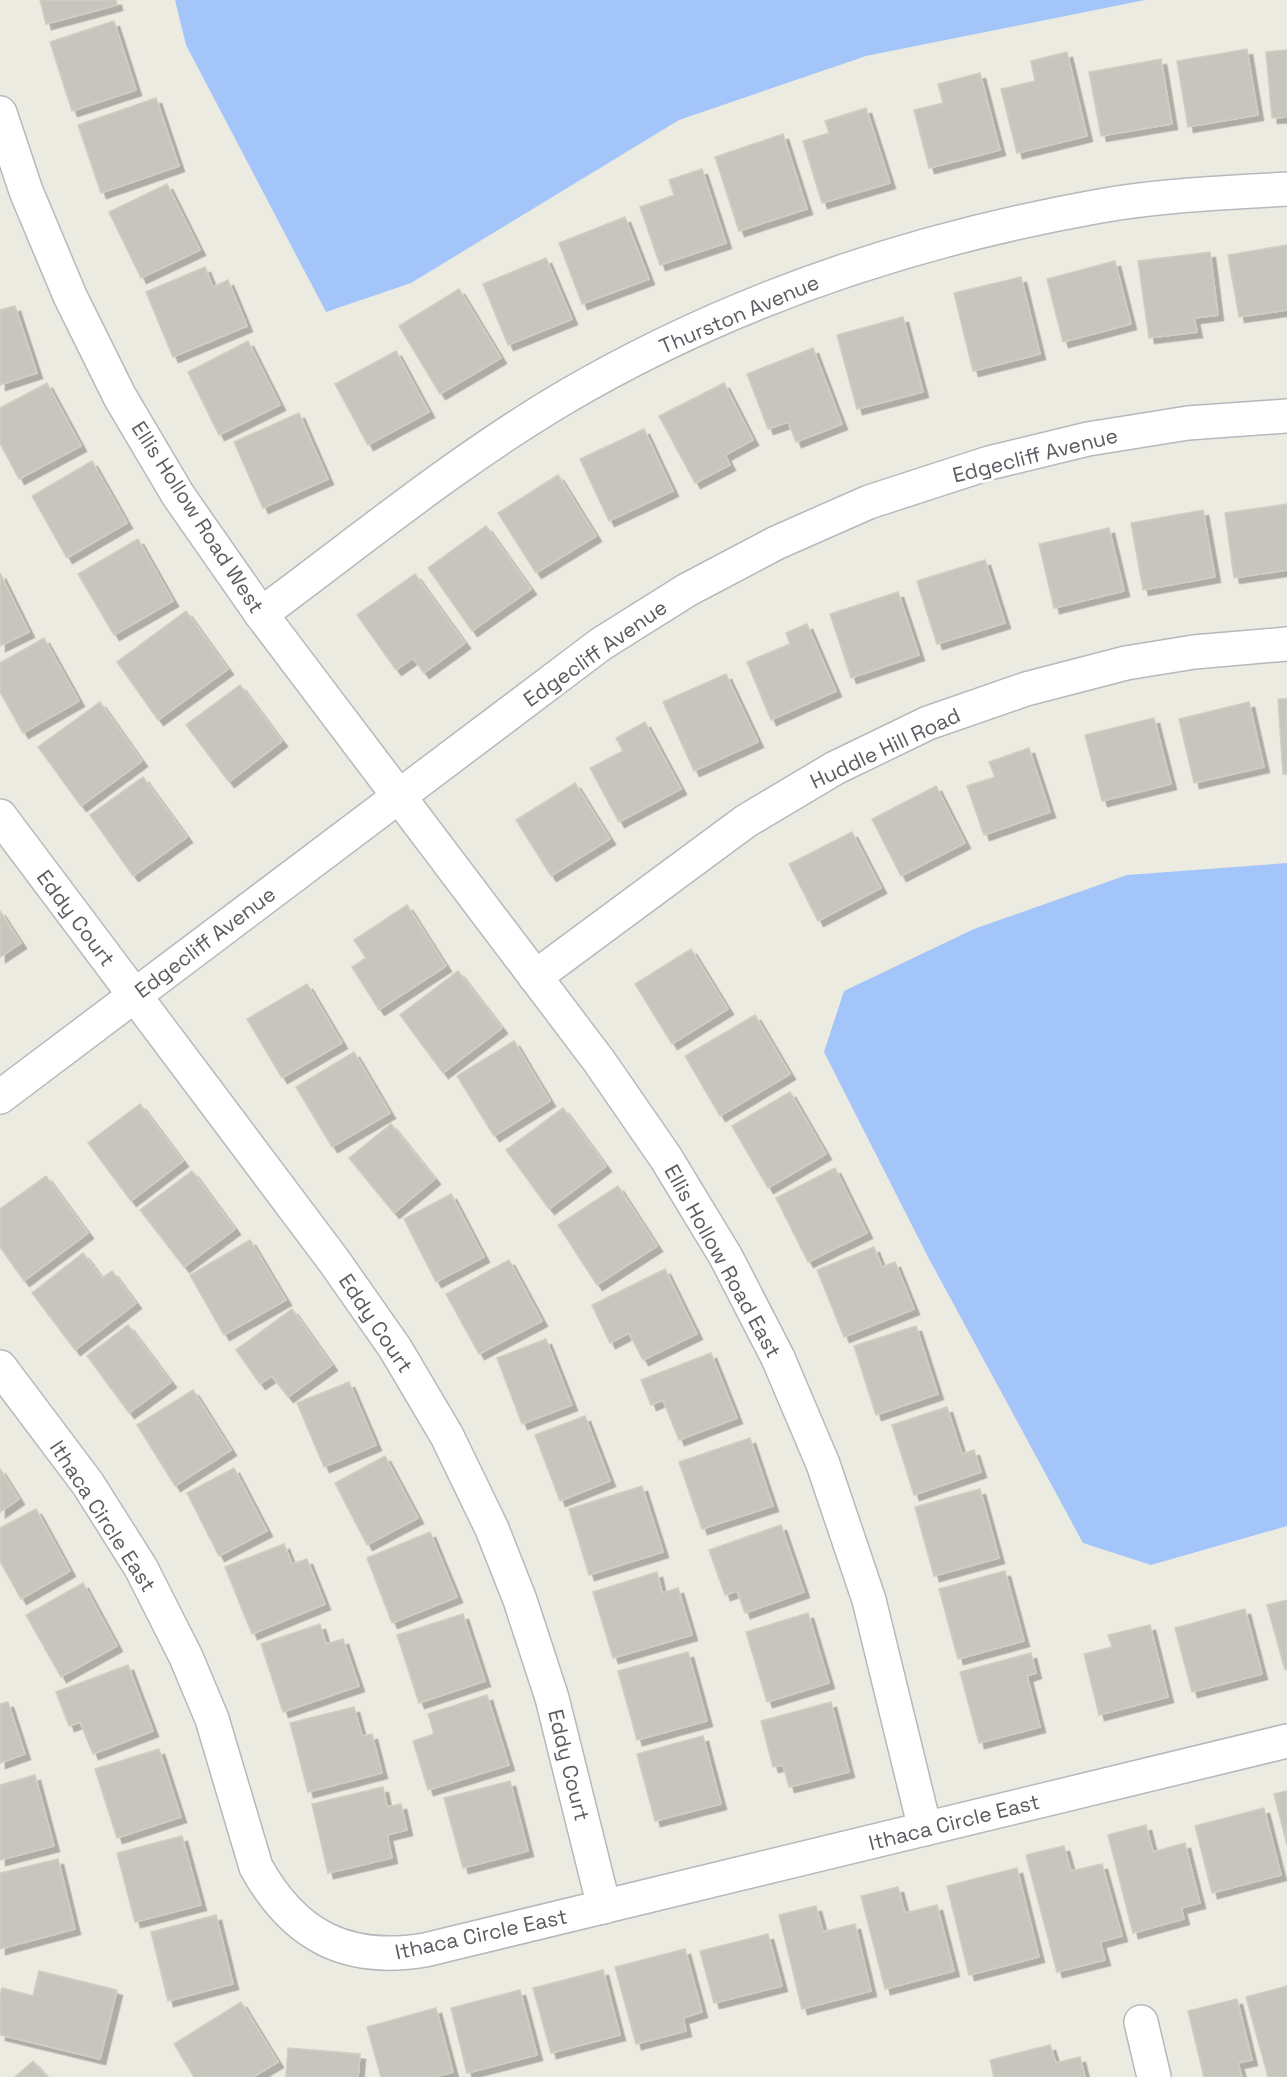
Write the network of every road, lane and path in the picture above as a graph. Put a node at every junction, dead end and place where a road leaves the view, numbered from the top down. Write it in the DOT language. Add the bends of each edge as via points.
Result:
graph roads {
  1 [pos="0,113"];
  2 [pos="1287,189"];
  3 [pos="1287,416"];
  4 [pos="261,614"];
  5 [pos="1287,644"];
  6 [pos="398,795"];
  7 [pos="0,816"];
  8 [pos="535,977"];
  9 [pos="134,995"];
  10 [pos="0,1096"];
  11 [pos="0,1367"];
  12 [pos="1287,1741"];
  13 [pos="925,1829"];
  14 [pos="604,1907"];
  15 [pos="1141,2022"];
  16 [pos="1154,2077"];
  1 -- 4 [label="street, Ellis Hollow Road West" via="26,191 69,296 120,397 178,495"];
  2 -- 4 [label="street, Thurston Avenue" via="1102,206 967,233 861,264 758,302 658,347 562,400 470,459"];
  3 -- 6 [label="street, Edgecliff Avenue" via="1188,423 1088,439 989,463 869,502 776,543 687,590 601,644"];
  4 -- 6 [label="street, Ellis Hollow Road West"];
  5 -- 8 [label="street, Huddle Hill Road" via="1126,663 1026,688 928,723 835,768 746,821"];
  6 -- 8 [label="street, Ellis Hollow Road East"];
  6 -- 9 [label="street, Edgecliff Avenue"];
  7 -- 9 [label="street, Eddy Court"];
  8 -- 13 [label="street, Ellis Hollow Road East" via="666,1158 726,1257 778,1358 823,1464 869,1600"];
  9 -- 10 [label="street, Edgecliff Avenue"];
  9 -- 14 [label="street, Eddy Court" via="334,1261 395,1348 447,1437 492,1529 520,1600 552,1698"];
  11 -- 14 [label="street, Ithaca Circle East" via="88,1484 141,1568 212,1719 256,1867 268,1889 303,1926 349,1948 399,1954"];
  12 -- 13 [label="street, Ithaca Circle East"];
  13 -- 14 [label="street, Ithaca Circle East"];
  15 -- 16 [label="street"];
}
